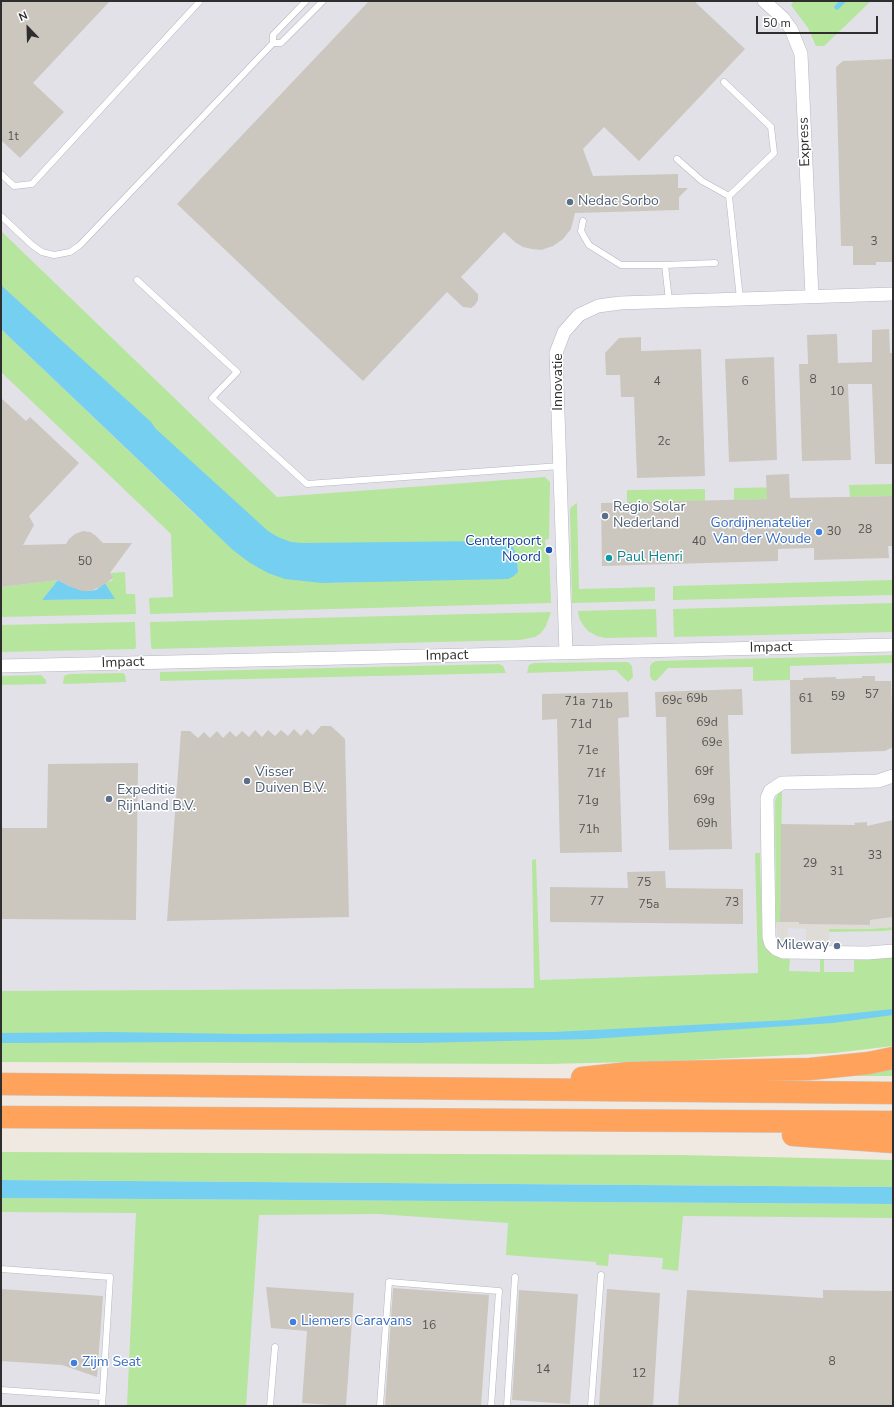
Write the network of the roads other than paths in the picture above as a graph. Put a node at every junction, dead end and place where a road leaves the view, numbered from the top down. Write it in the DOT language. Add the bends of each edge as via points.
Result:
graph roads {
  1 [pos="200,1"];
  2 [pos="306,1"];
  3 [pos="322,1"];
  4 [pos="764,1"];
  5 [pos="273,43"];
  6 [pos="724,82"];
  7 [pos="677,159"];
  8 [pos="1,174"];
  9 [pos="730,196"];
  10 [pos="1,216"];
  11 [pos="583,221"];
  12 [pos="715,262"];
  13 [pos="665,265"];
  14 [pos="137,280"];
  15 [pos="893,294"];
  16 [pos="812,296"];
  17 [pos="740,299"];
  18 [pos="669,301"];
  19 [pos="560,466"];
  20 [pos="893,645"];
  21 [pos="566,653"];
  22 [pos="1,666"];
  23 [pos="893,776"];
  24 [pos="893,951"];
  25 [pos="893,1058"];
  26 [pos="1,1084"];
  27 [pos="475,1090"];
  28 [pos="893,1092"];
  29 [pos="1,1118"];
  30 [pos="586,1120"];
  31 [pos="893,1122"];
  32 [pos="893,1142"];
  33 [pos="1,1269"];
  34 [pos="601,1275"];
  35 [pos="515,1277"];
  36 [pos="276,1347"];
  37 [pos="1,1390"];
  38 [pos="102,1396"];
  39 [pos="102,1406"];
  40 [pos="270,1406"];
  41 [pos="380,1406"];
  42 [pos="491,1406"];
  43 [pos="506,1406"];
  44 [pos="591,1406"];
  1 -- 8 [label="lane" via="32,184 14,186"];
  2 -- 5 [label="lane" via="273,35"];
  3 -- 5 [label="lane" via="281,43"];
  4 -- 16 [label="street, Express" via="791,29 801,54"];
  5 -- 10 [label="lane" via="80,245 70,252 54,255 42,252"];
  6 -- 9 [label="lane" via="771,126 774,153"];
  7 -- 9 [label="lane" via="702,181"];
  9 -- 17 [label="lane"];
  11 -- 13 [label="lane" via="581,231 589,245 621,265"];
  12 -- 13 [label="lane"];
  13 -- 18 [label="lane"];
  14 -- 19 [label="lane" via="237,372 212,398 307,484"];
  15 -- 16 [label="street, Innovatie"];
  16 -- 17 [label="street, Innovatie"];
  17 -- 18 [label="street, Innovatie"];
  18 -- 19 [label="street, Innovatie" via="598,306 579,315 564,332 556,353"];
  19 -- 21 [label="street, Innovatie"];
  20 -- 21 [label="street, Impact"];
  21 -- 22 [label="street, Impact"];
  23 -- 24 [label="street" via="878,781 782,783 770,791 767,798 771,944 783,952"];
  25 -- 27 [label="highway" via="810,1069 629,1073"];
  26 -- 27 [label="highway"];
  27 -- 28 [label="highway"];
  29 -- 30 [label="highway"];
  30 -- 31 [label="highway"];
  30 -- 32 [label="highway"];
  33 -- 38 [label="lane" via="110,1277"];
  34 -- 44 [label="lane"];
  35 -- 43 [label="lane"];
  36 -- 40 [label="lane"];
  37 -- 38 [label="lane"];
  38 -- 39 [label="lane"];
  41 -- 42 [label="lane" via="389,1282 499,1291"];
}
